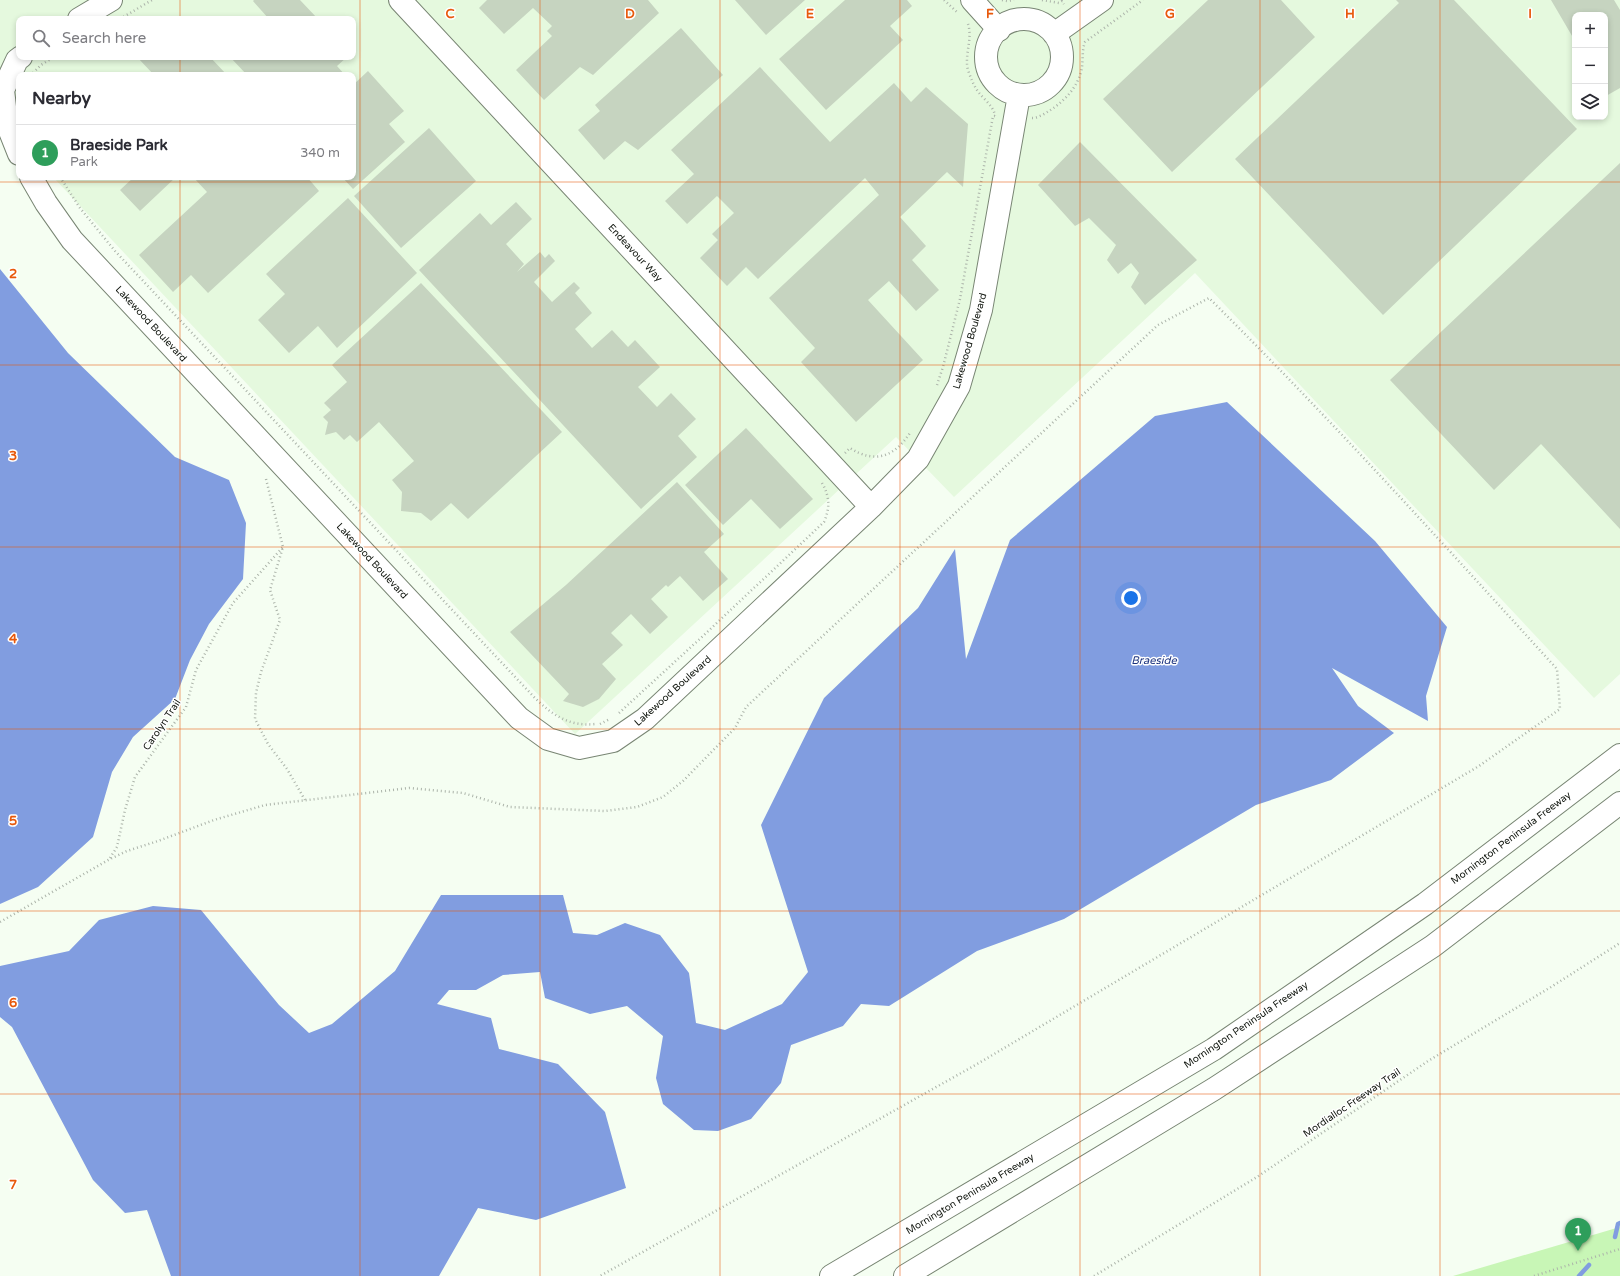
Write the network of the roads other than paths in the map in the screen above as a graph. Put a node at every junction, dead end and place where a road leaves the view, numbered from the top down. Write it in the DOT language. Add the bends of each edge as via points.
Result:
graph roads {
  1 [pos="111,0"];
  2 [pos="400,0"];
  3 [pos="1102,0"];
  4 [pos="967,12"];
  5 [pos="84,16"];
  6 [pos="999,30"];
  7 [pos="1054,34"];
  8 [pos="17,60"];
  9 [pos="1019,95"];
  10 [pos="16,146"];
  11 [pos="33,180"];
  12 [pos="871,507"];
  13 [pos="1620,755"];
  14 [pos="1620,803"];
  15 [pos="831,1276"];
  16 [pos="905,1276"];
  1 -- 5 [label="main road"];
  2 -- 12 [label="main road, Endeavour Way"];
  3 -- 7 [label="main road"];
  4 -- 6 [label="main road"];
  6 -- 7 [label="main road" via="1014,21 1025,20 1037,22"];
  6 -- 9 [label="main road" via="989,44 987,65 1000,86"];
  7 -- 9 [label="main road" via="1062,50 1062,63 1058,74 1052,84 1043,90"];
  8 -- 10 [label="main road" via="3,90 7,124"];
  9 -- 12 [label="main road, Lakewood Boulevard" via="1005,116 981,310 959,386 918,459"];
  11 -- 12 [label="main road, Lakewood Boulevard" via="72,240 519,718 548,739 579,748 613,741 645,719"];
  13 -- 15 [label="main road, Mornington Peninsula Freeway" via="1425,904 1214,1049"];
  14 -- 16 [label="main road" via="1434,946 1214,1089"];
}
